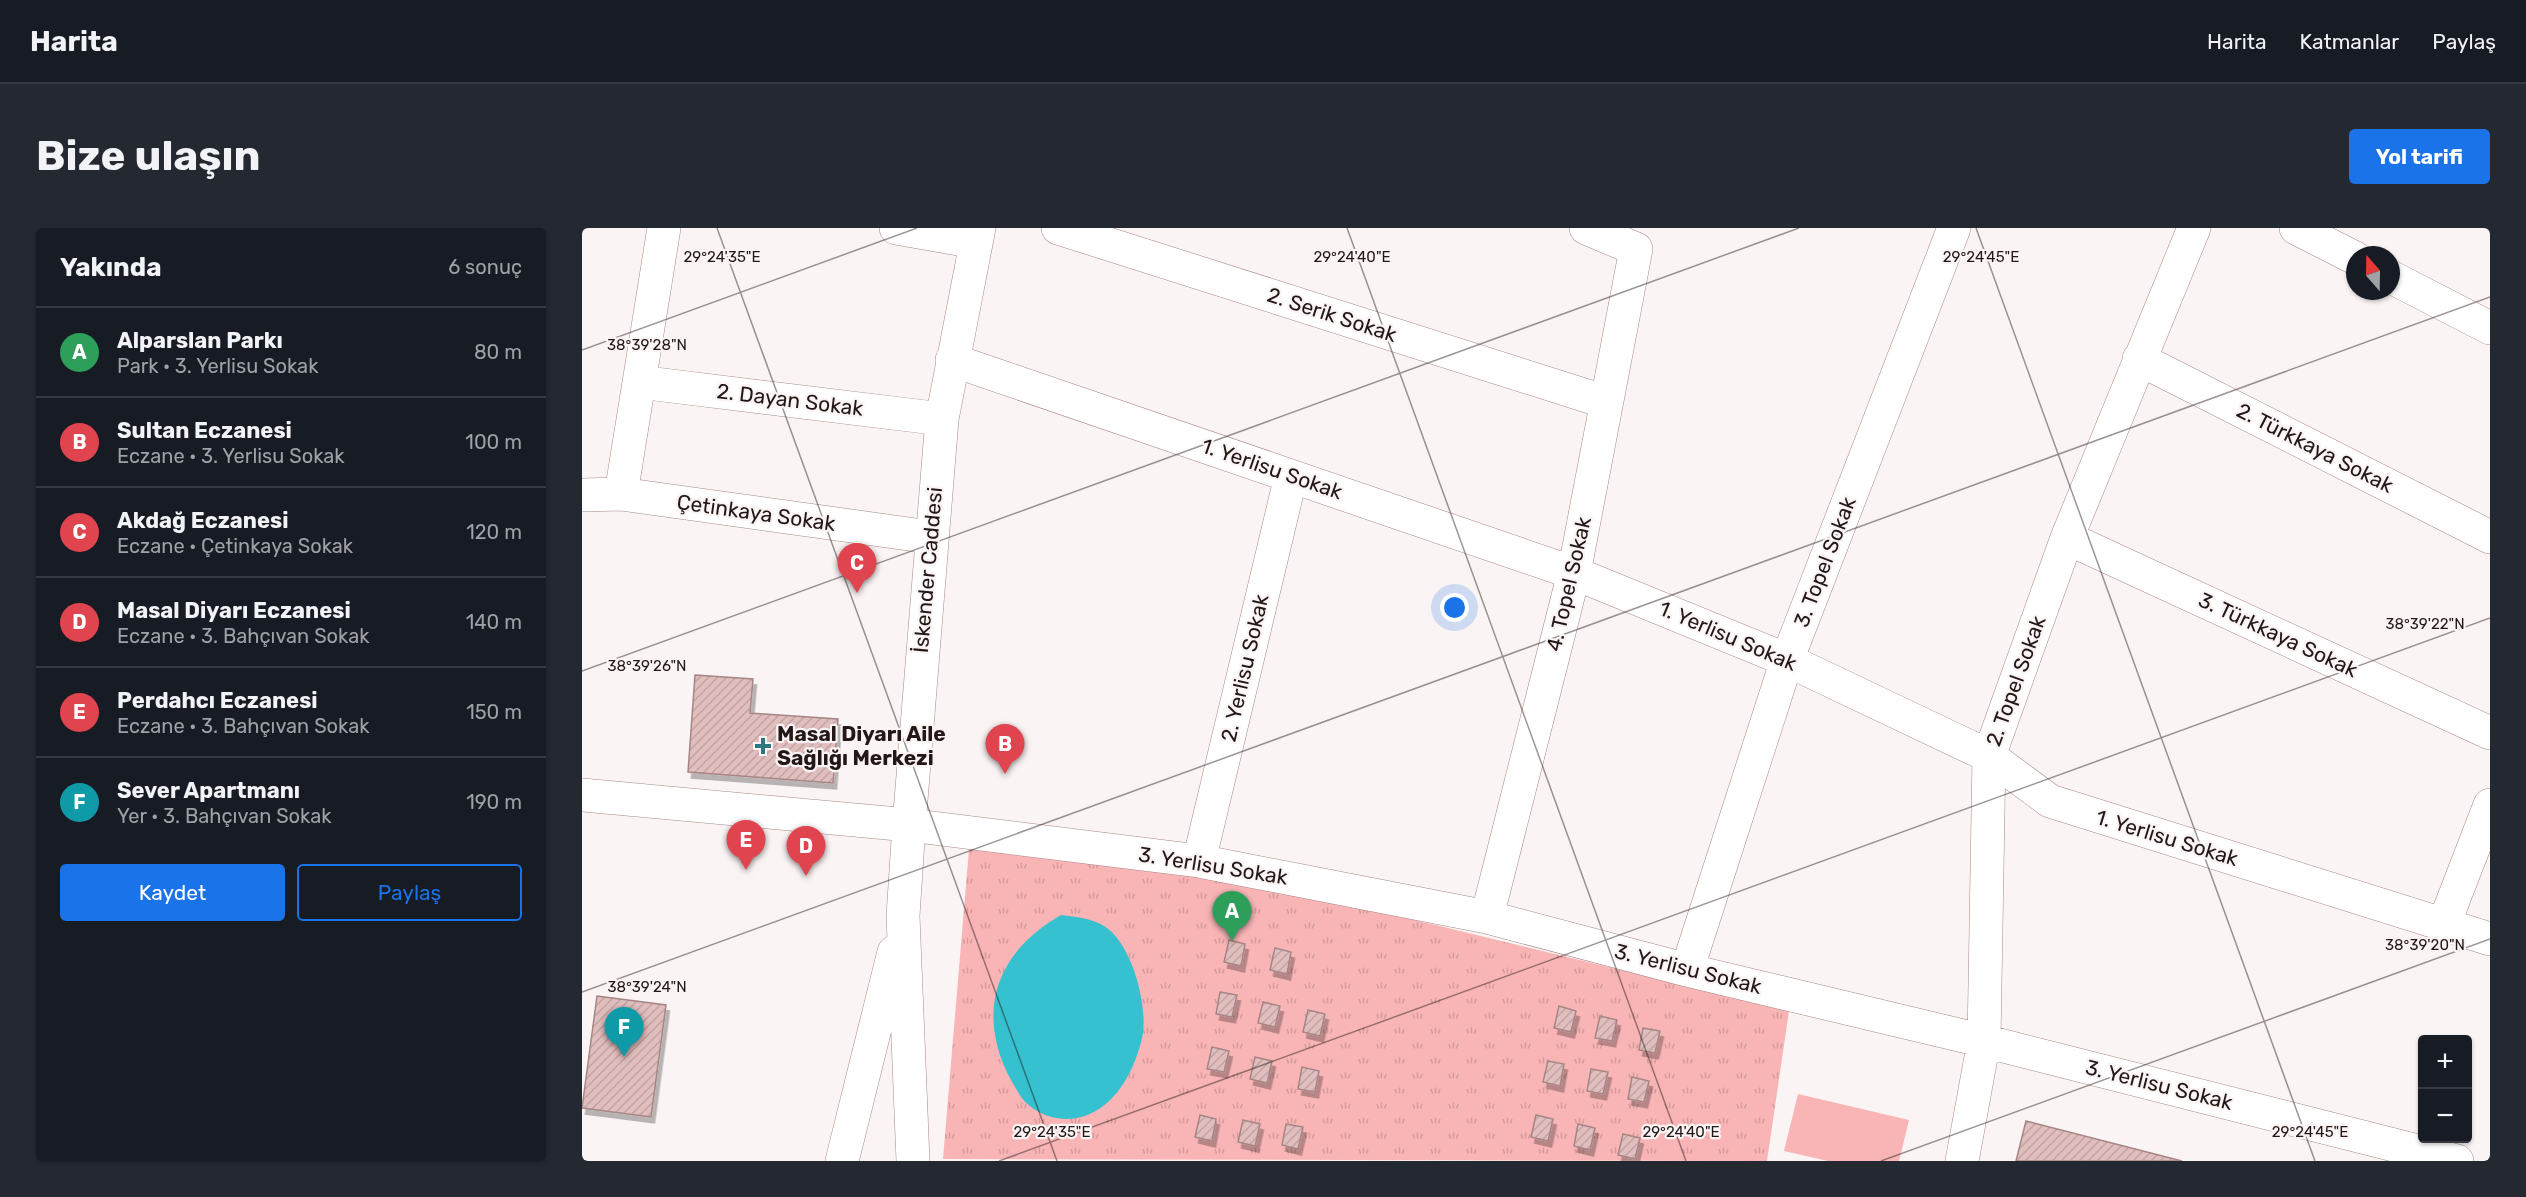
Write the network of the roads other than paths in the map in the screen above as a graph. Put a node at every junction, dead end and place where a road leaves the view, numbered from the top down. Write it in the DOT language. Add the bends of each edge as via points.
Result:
graph roads {
  1 [pos="664,228"];
  2 [pos="896,228"];
  3 [pos="1058,228"];
  4 [pos="1586,228"];
  5 [pos="1954,228"];
  6 [pos="2194,228"];
  7 [pos="2296,228"];
  8 [pos="977,235"];
  9 [pos="2346,253"];
  10 [pos="2400,282"];
  11 [pos="2490,328"];
  12 [pos="2139,359"];
  13 [pos="952,360"];
  14 [pos="639,382"];
  15 [pos="1606,402"];
  16 [pos="942,419"];
  17 [pos="1291,476"];
  18 [pos="621,494"];
  19 [pos="582,495"];
  20 [pos="930,537"];
  21 [pos="2490,537"];
  22 [pos="2067,538"];
  23 [pos="1574,573"];
  24 [pos="1787,660"];
  25 [pos="2490,733"];
  26 [pos="1989,756"];
  27 [pos="582,795"];
  28 [pos="2490,805"];
  29 [pos="909,825"];
  30 [pos="1199,861"];
  31 [pos="903,916"];
  32 [pos="1486,917"];
  33 [pos="2444,924"];
  34 [pos="2490,939"];
  35 [pos="1687,970"];
  36 [pos="1984,1041"];
  37 [pos="842,1161"];
  38 [pos="913,1161"];
  39 [pos="1962,1161"];
  40 [pos="2457,1161"];
  1 -- 14 [label="street"];
  2 -- 8 [label="street"];
  3 -- 15 [label="street, 2. Serik Sokak"];
  4 -- 15 [label="street, 4. Topel Sokak" via="1636,249"];
  5 -- 24 [label="street, 3. Topel Sokak"];
  6 -- 12 [label="street, 2. Topel Sokak"];
  7 -- 9 [label="street"];
  8 -- 13 [label="street, İskender Caddesi"];
  10 -- 11 [label="street"];
  12 -- 21 [label="street, 2. Türkkaya Sokak"];
  12 -- 22 [label="street, 2. Topel Sokak"];
  13 -- 16 [label="street, İskender Caddesi"];
  13 -- 17 [label="street, 1. Yerlisu Sokak"];
  14 -- 16 [label="street, 2. Dayan Sokak"];
  14 -- 18 [label="street"];
  15 -- 23 [label="street, 4. Topel Sokak"];
  16 -- 20 [label="street, İskender Caddesi"];
  17 -- 23 [label="street, 1. Yerlisu Sokak"];
  17 -- 30 [label="street, 2. Yerlisu Sokak"];
  18 -- 19 [label="street, Çetinkaya Sokak"];
  18 -- 20 [label="street, Çetinkaya Sokak"];
  20 -- 29 [label="street, İskender Caddesi"];
  22 -- 25 [label="street, 3. Türkkaya Sokak"];
  22 -- 26 [label="street, 2. Topel Sokak"];
  23 -- 24 [label="street, 1. Yerlisu Sokak"];
  23 -- 32 [label="street, 4. Topel Sokak"];
  24 -- 26 [label="street, 1. Yerlisu Sokak"];
  24 -- 35 [label="street, 3. Topel Sokak"];
  26 -- 33 [label="street, 1. Yerlisu Sokak" via="2050,801"];
  26 -- 36 [label="street, 2. Topel Sokak"];
  27 -- 29 [label="street, 3. Yerlisu Sokak"];
  28 -- 33 [label="street"];
  29 -- 30 [label="street, 3. Yerlisu Sokak"];
  29 -- 31 [label="street, İskender Caddesi"];
  30 -- 32 [label="street, 3. Yerlisu Sokak"];
  31 -- 37 [label="street"];
  31 -- 38 [label="street"];
  32 -- 35 [label="street, 3. Yerlisu Sokak"];
  33 -- 34 [label="street, 1. Yerlisu Sokak"];
  35 -- 36 [label="street, 3. Yerlisu Sokak"];
  36 -- 39 [label="street, 2. Topel Sokak"];
  36 -- 40 [label="street, 3. Yerlisu Sokak"];
}
